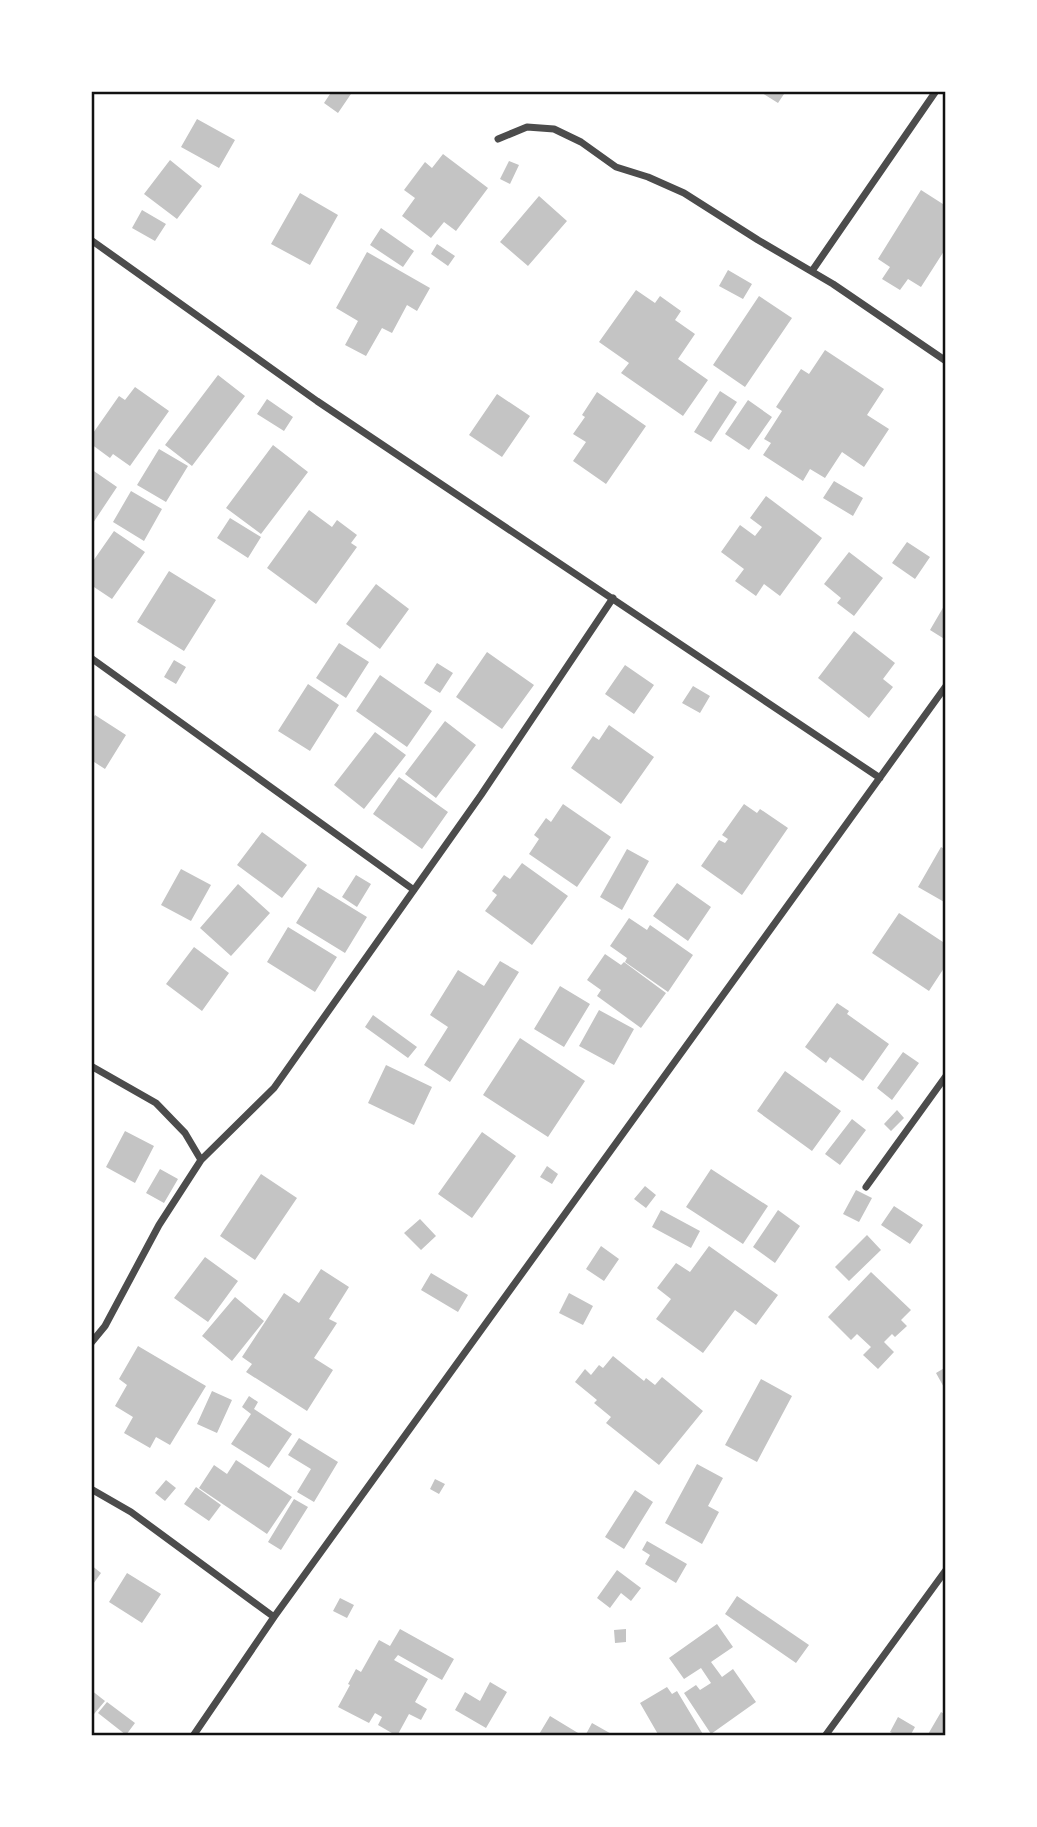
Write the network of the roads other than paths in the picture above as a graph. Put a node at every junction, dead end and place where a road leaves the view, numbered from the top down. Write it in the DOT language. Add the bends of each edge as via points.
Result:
graph roads {
  1 [pos="936,91"];
  2 [pos="498,139"];
  3 [pos="91,240"];
  4 [pos="812,271"];
  5 [pos="946,362"];
  6 [pos="613,598"];
  7 [pos="91,658"];
  8 [pos="946,687"];
  9 [pos="880,778"];
  10 [pos="414,890"];
  11 [pos="91,1066"];
  12 [pos="946,1076"];
  13 [pos="201,1160"];
  14 [pos="866,1187"];
  15 [pos="91,1343"];
  16 [pos="91,1489"];
  17 [pos="946,1570"];
  18 [pos="274,1617"];
  19 [pos="193,1736"];
  20 [pos="825,1736"];
  1 -- 4 [label="street"];
  2 -- 4 [label="street" via="527,127 554,129 616,167 684,193"];
  3 -- 6 [label="street" via="317,401"];
  4 -- 5 [label="street"];
  6 -- 9 [label="street"];
  6 -- 10 [label="street"];
  7 -- 10 [label="street"];
  8 -- 9 [label="street"];
  9 -- 18 [label="street"];
  10 -- 13 [label="street" via="274,1088"];
  11 -- 13 [label="street" via="156,1103 185,1133"];
  12 -- 14 [label="street"];
  13 -- 15 [label="street"];
  16 -- 18 [label="street" via="131,1511"];
  17 -- 20 [label="street"];
  18 -- 19 [label="street"];
}
